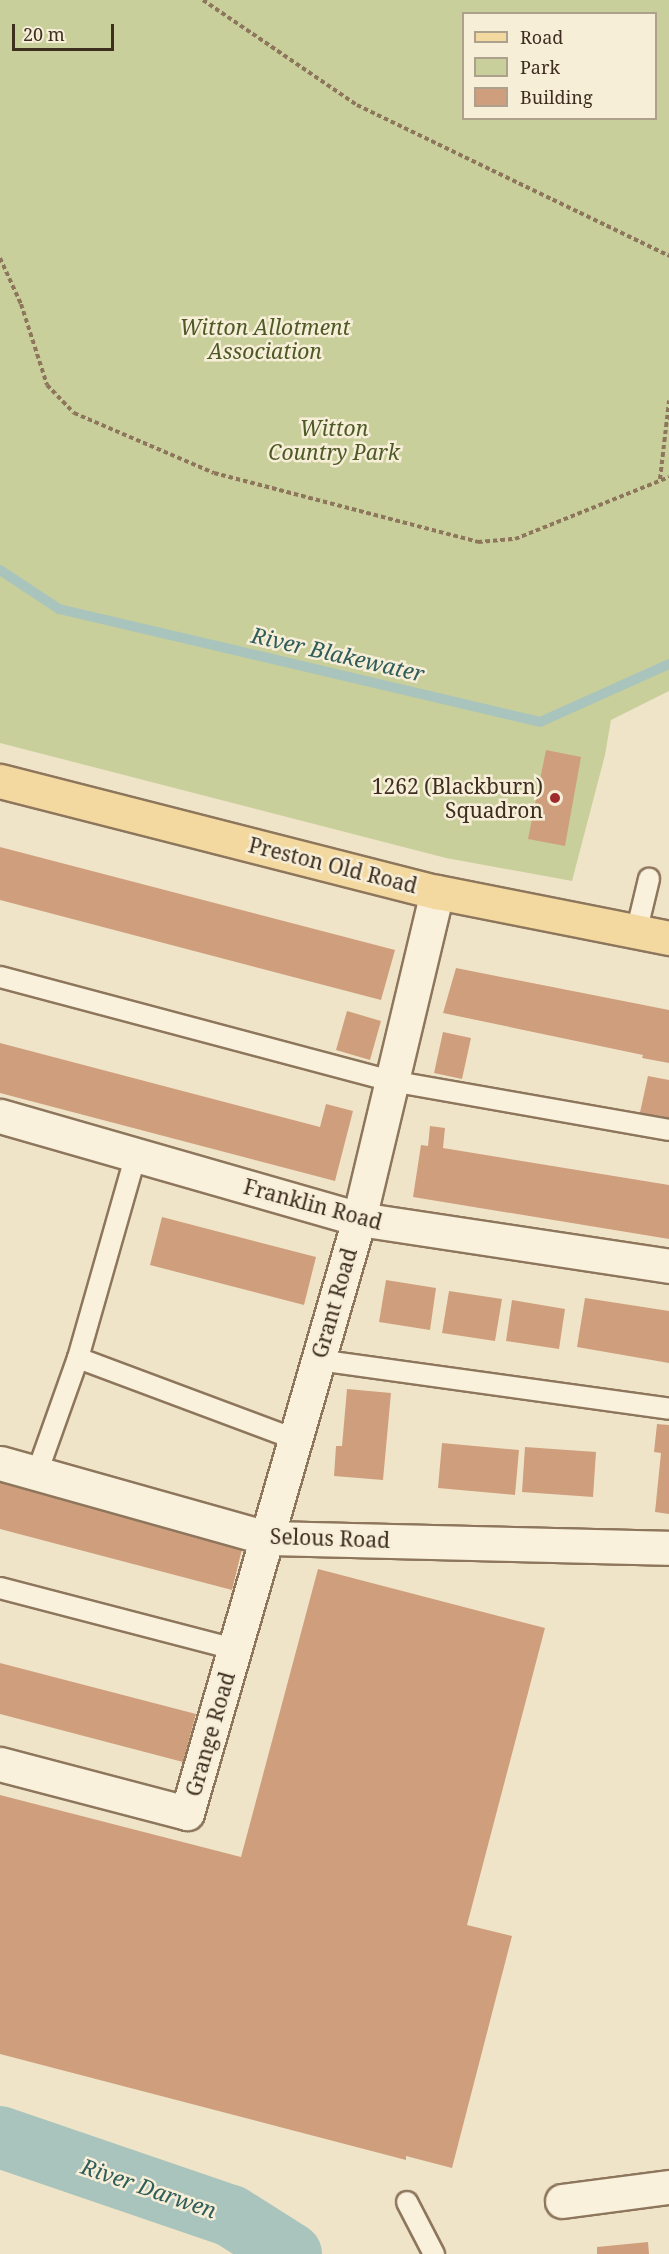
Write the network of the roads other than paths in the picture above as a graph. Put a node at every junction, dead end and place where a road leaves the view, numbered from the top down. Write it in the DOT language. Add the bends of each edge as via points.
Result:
graph roads {
  1 [pos="0,781"];
  2 [pos="649,879"];
  3 [pos="437,892"];
  4 [pos="636,933"];
  5 [pos="669,938"];
  6 [pos="0,977"];
  7 [pos="391,1081"];
  8 [pos="0,1116"];
  9 [pos="669,1130"];
  10 [pos="136,1155"];
  11 [pos="359,1219"];
  12 [pos="669,1266"];
  13 [pos="78,1358"];
  14 [pos="318,1360"];
  15 [pos="669,1409"];
  16 [pos="295,1439"];
  17 [pos="0,1463"];
  18 [pos="37,1473"];
  19 [pos="266,1538"];
  20 [pos="669,1548"];
  21 [pos="0,1588"];
  22 [pos="234,1649"];
  23 [pos="0,1764"];
  24 [pos="669,2187"];
  25 [pos="562,2201"];
  26 [pos="407,2202"];
  27 [pos="434,2254"];
  1 -- 3 [label="main road, Preston Old Road"];
  2 -- 4 [label="lane"];
  3 -- 4 [label="main road, Preston Old Road"];
  3 -- 7 [label="street, Grant Road"];
  4 -- 5 [label="main road, Preston Old Road"];
  6 -- 7 [label="lane"];
  7 -- 9 [label="lane"];
  7 -- 11 [label="street, Grant Road"];
  8 -- 10 [label="street, Franklin Road"];
  10 -- 11 [label="street, Franklin Road"];
  10 -- 13 [label="lane"];
  11 -- 12 [label="street, Franklin Road"];
  11 -- 14 [label="street, Grant Road"];
  13 -- 16 [label="lane"];
  13 -- 18 [label="lane"];
  14 -- 15 [label="lane"];
  14 -- 16 [label="street, Grant Road"];
  16 -- 19 [label="street, Grant Road"];
  17 -- 18 [label="street, Selous Road"];
  18 -- 19 [label="street, Selous Road"];
  19 -- 20 [label="street, Selous Road"];
  19 -- 22 [label="street, Grange Road"];
  21 -- 22 [label="lane"];
  22 -- 23 [label="street, Grange Road" via="187,1813"];
  24 -- 25 [label="street"];
  26 -- 27 [label="lane"];
}
